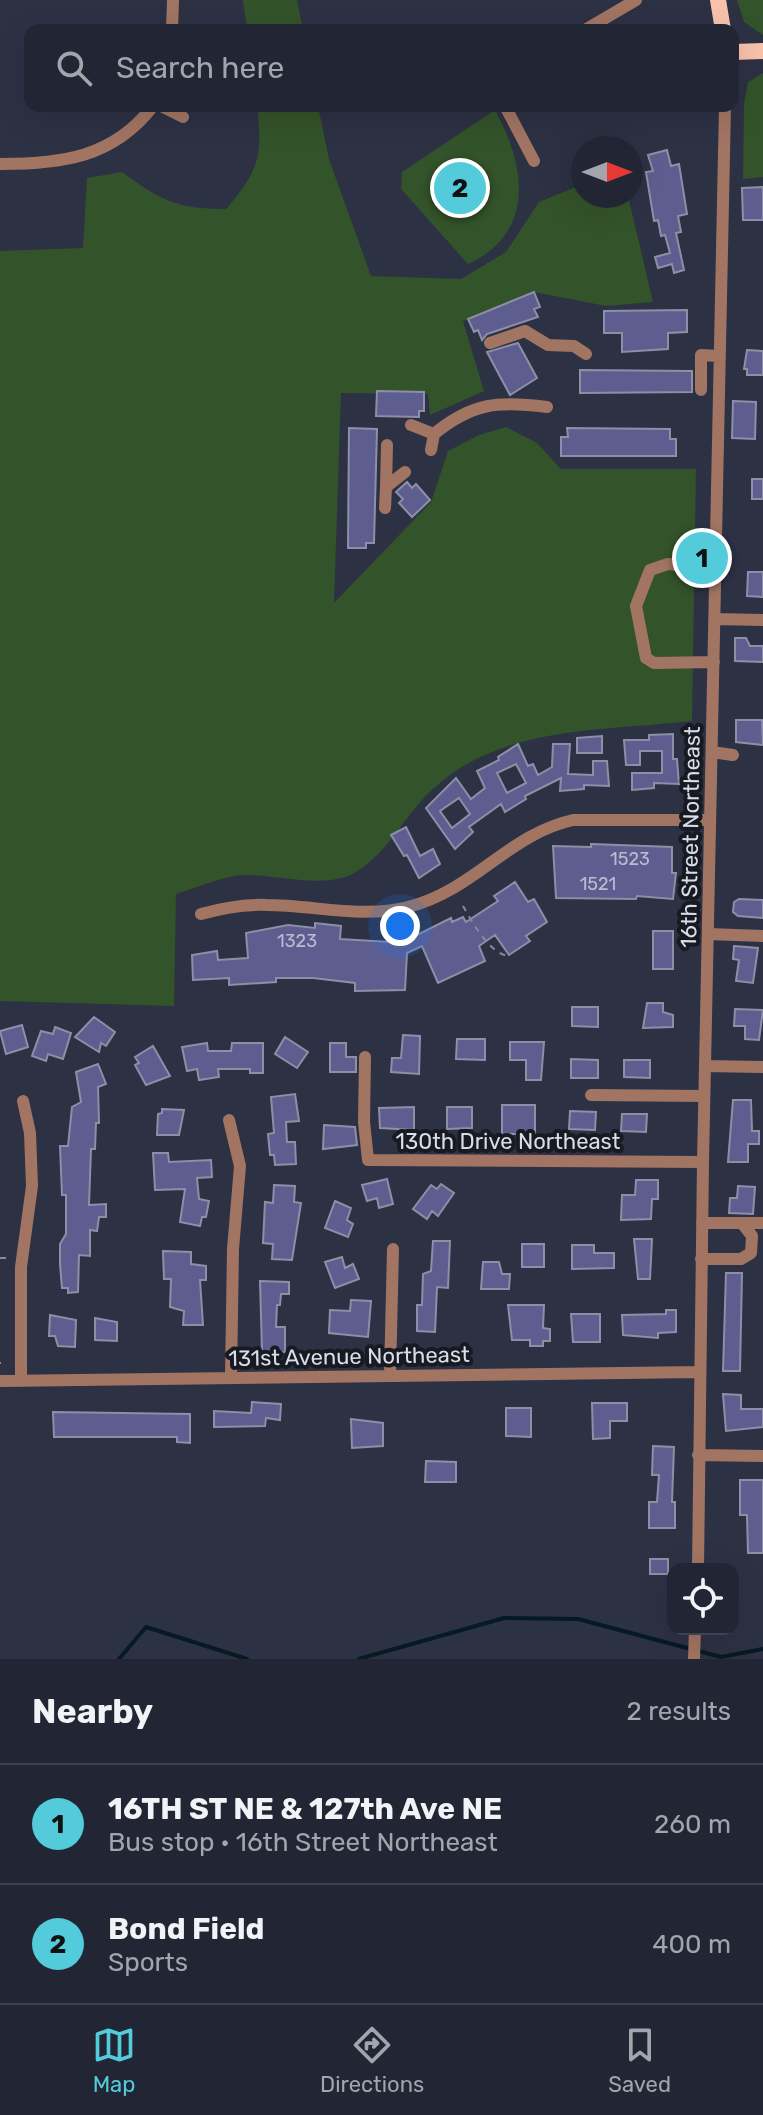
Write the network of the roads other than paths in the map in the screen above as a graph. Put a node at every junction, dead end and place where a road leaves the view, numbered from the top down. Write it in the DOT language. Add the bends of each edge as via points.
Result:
graph roads {
  1 [pos="173,0"];
  2 [pos="636,0"];
  3 [pos="718,0"];
  4 [pos="172,24"];
  5 [pos="595,24"];
  6 [pos="722,24"];
  7 [pos="763,51"];
  8 [pos="739,52"];
  9 [pos="149,112"];
  10 [pos="173,112"];
  11 [pos="508,112"];
  12 [pos="725,112"];
  13 [pos="183,117"];
  14 [pos="534,161"];
  15 [pos="0,164"];
  16 [pos="490,343"];
  17 [pos="586,354"];
  18 [pos="718,356"];
  19 [pos="701,390"];
  20 [pos="547,407"];
  21 [pos="411,425"];
  22 [pos="434,434"];
  23 [pos="387,445"];
  24 [pos="431,450"];
  25 [pos="405,472"];
  26 [pos="386,487"];
  27 [pos="385,508"];
  28 [pos="716,569"];
  29 [pos="715,619"];
  30 [pos="763,620"];
  31 [pos="714,662"];
  32 [pos="712,752"];
  33 [pos="733,755"];
  34 [pos="710,820"];
  35 [pos="201,914"];
  36 [pos="708,934"];
  37 [pos="763,936"];
  38 [pos="365,1057"];
  39 [pos="705,1066"];
  40 [pos="763,1067"];
  41 [pos="591,1095"];
  42 [pos="704,1096"];
  43 [pos="23,1101"];
  44 [pos="229,1120"];
  45 [pos="703,1162"];
  46 [pos="702,1223"];
  47 [pos="742,1223"];
  48 [pos="763,1223"];
  49 [pos="393,1249"];
  50 [pos="701,1259"];
  51 [pos="699,1372"];
  52 [pos="390,1376"];
  53 [pos="231,1377"];
  54 [pos="0,1381"];
  55 [pos="21,1381"];
  56 [pos="698,1455"];
  57 [pos="763,1456"];
  58 [pos="698,1563"];
  59 [pos="695,1635"];
  60 [pos="694,1659"];
  1 -- 4 [label="street"];
  2 -- 5 [label="street"];
  3 -- 6 [label="main road"];
  7 -- 8 [label="main road"];
  9 -- 15 [label="street" via="89,156"];
  10 -- 13 [label="street"];
  11 -- 14 [label="street"];
  12 -- 18 [label="street, 16th Street Northeast"];
  16 -- 17 [label="street" via="525,331 548,345 574,346"];
  18 -- 19 [label="street" via="701,355"];
  18 -- 28 [label="street, 16th Street Northeast"];
  20 -- 22 [label="street" via="504,401 478,407"];
  21 -- 22 [label="street"];
  22 -- 24 [label="street"];
  23 -- 26 [label="street"];
  25 -- 26 [label="street"];
  26 -- 27 [label="street"];
  28 -- 29 [label="street, 16th Street Northeast"];
  28 -- 31 [label="street" via="668,564 650,570 636,606 646,658 654,663"];
  29 -- 30 [label="street"];
  29 -- 31 [label="street, 16th Street Northeast"];
  31 -- 32 [label="street, 16th Street Northeast"];
  32 -- 33 [label="street"];
  32 -- 34 [label="street, 16th Street Northeast"];
  34 -- 35 [label="street" via="553,824 437,900 402,909 266,904"];
  34 -- 36 [label="street, 16th Street Northeast"];
  36 -- 37 [label="street"];
  36 -- 39 [label="street, 16th Street Northeast"];
  38 -- 45 [label="street, 130th Drive Northeast" via="368,1160"];
  39 -- 40 [label="street"];
  39 -- 42 [label="street, 16th Street Northeast"];
  41 -- 42 [label="street"];
  42 -- 45 [label="street, 16th Street Northeast"];
  43 -- 55 [label="street" via="32,1186 21,1267"];
  44 -- 53 [label="street" via="240,1166"];
  45 -- 46 [label="street, 16th Street Northeast"];
  46 -- 47 [label="street"];
  46 -- 50 [label="street, 16th Street Northeast"];
  47 -- 48 [label="street"];
  47 -- 50 [label="street" via="752,1236 751,1253 741,1259"];
  49 -- 52 [label="street"];
  50 -- 51 [label="street, 16th Street Northeast"];
  51 -- 52 [label="street, 131st Avenue Northeast"];
  51 -- 56 [label="street, 16th Street Northeast"];
  52 -- 53 [label="street, 131st Avenue Northeast"];
  53 -- 55 [label="street, 131st Avenue Northeast"];
  54 -- 55 [label="street, 131st Avenue Northeast"];
  56 -- 57 [label="street"];
  56 -- 58 [label="street, 16th Street Northeast"];
  59 -- 60 [label="street"];
}
